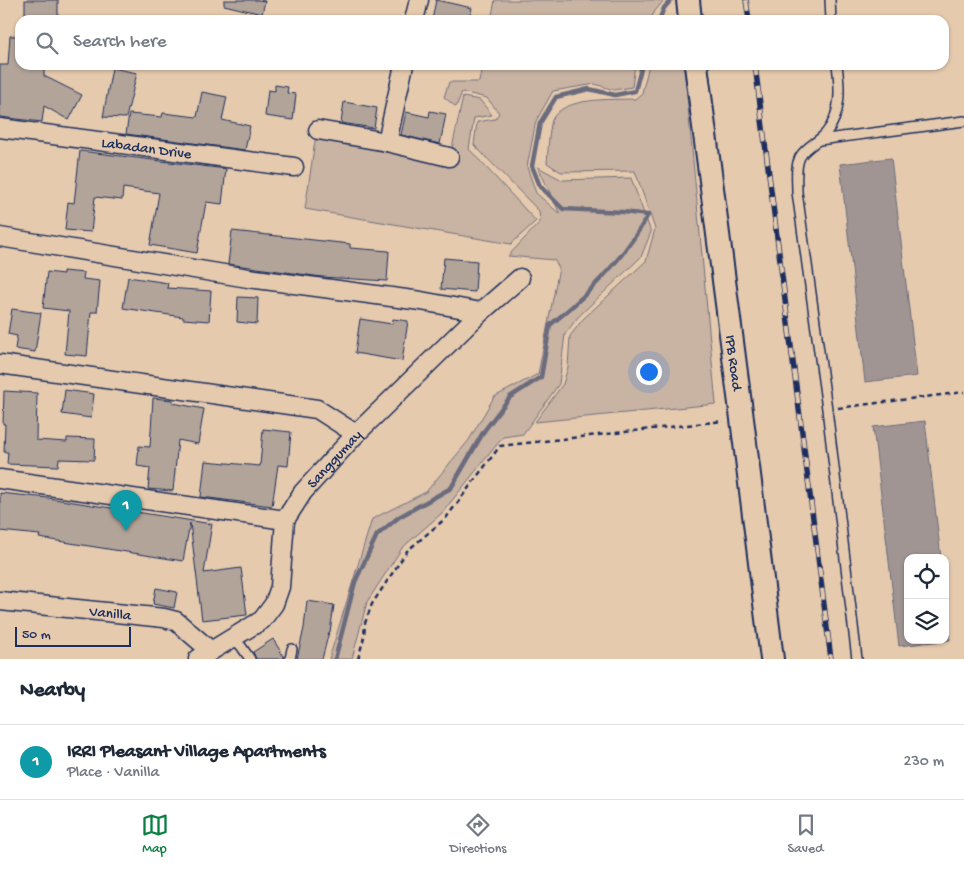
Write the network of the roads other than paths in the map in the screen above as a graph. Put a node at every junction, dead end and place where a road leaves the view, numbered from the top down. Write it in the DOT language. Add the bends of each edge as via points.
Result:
graph roads {
  1 [pos="419,0"];
  2 [pos="688,0"];
  3 [pos="830,0"];
  4 [pos="415,15"];
  5 [pos="690,15"];
  6 [pos="831,15"];
  7 [pos="403,70"];
  8 [pos="697,70"];
  9 [pos="838,70"];
  10 [pos="964,121"];
  11 [pos="0,128"];
  12 [pos="318,130"];
  13 [pos="819,140"];
  14 [pos="387,142"];
  15 [pos="449,157"];
  16 [pos="294,167"];
  17 [pos="0,237"];
  18 [pos="520,278"];
  19 [pos="481,312"];
  20 [pos="0,364"];
  21 [pos="356,434"];
  22 [pos="0,479"];
  23 [pos="285,520"];
  24 [pos="0,601"];
  25 [pos="232,638"];
  26 [pos="292,649"];
  27 [pos="204,655"];
  28 [pos="250,659"];
  29 [pos="290,659"];
  30 [pos="772,659"];
  31 [pos="857,659"];
  1 -- 4 [label="street"];
  2 -- 5 [label="street"];
  3 -- 6 [label="lane"];
  7 -- 14 [label="street"];
  8 -- 30 [label="street, IPB Road"];
  9 -- 13 [label="lane" via="839,104 835,119"];
  10 -- 13 [label="lane"];
  11 -- 16 [label="street, Labadan Drive"];
  12 -- 14 [label="street"];
  13 -- 31 [label="lane" via="800,157 798,202"];
  14 -- 15 [label="street"];
  17 -- 19 [label="street"];
  18 -- 19 [label="street, Sanggumay"];
  19 -- 21 [label="street, Sanggumay"];
  20 -- 21 [label="street" via="317,409"];
  21 -- 23 [label="street, Sanggumay" via="303,492"];
  22 -- 23 [label="street"];
  23 -- 25 [label="street, Sanggumay" via="280,587 274,604 262,620"];
  24 -- 27 [label="street, Vanilla" via="176,621"];
  25 -- 27 [label="street, Sanggumay"];
  25 -- 28 [label="lane"];
  26 -- 29 [label="lane"];
}
